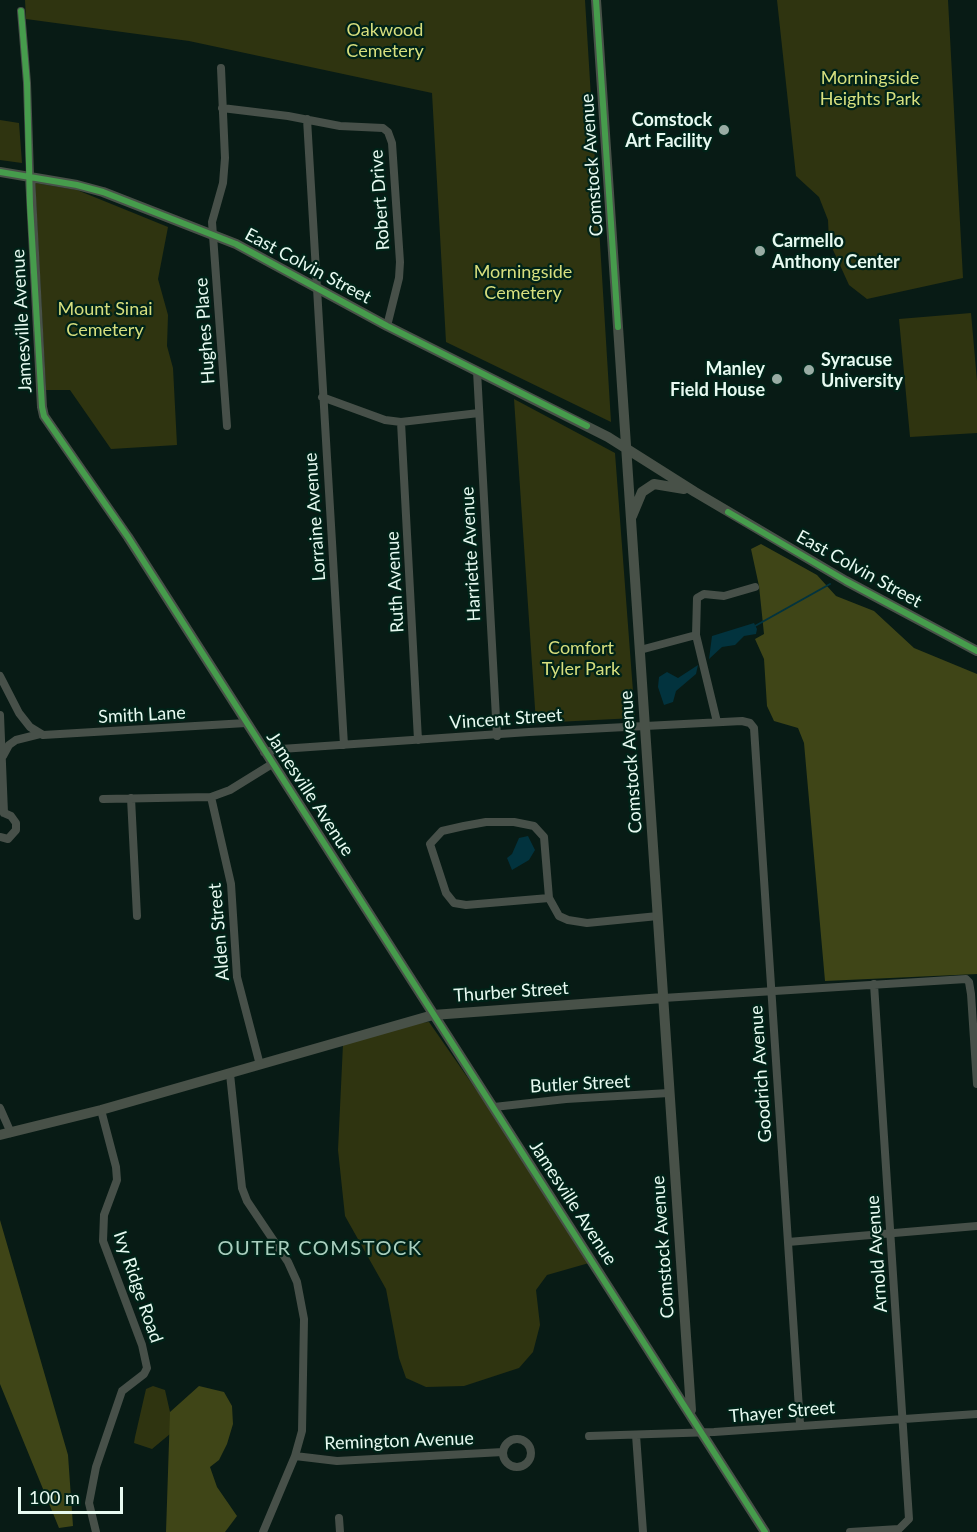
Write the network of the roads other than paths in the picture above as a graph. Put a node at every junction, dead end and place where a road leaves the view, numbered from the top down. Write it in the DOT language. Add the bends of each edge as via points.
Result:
graph roads {
  1 [pos="596,0"];
  2 [pos="21,11"];
  3 [pos="221,68"];
  4 [pos="222,108"];
  5 [pos="307,119"];
  6 [pos="0,172"];
  7 [pos="30,176"];
  8 [pos="213,235"];
  9 [pos="317,288"];
  10 [pos="387,326"];
  11 [pos="477,371"];
  12 [pos="322,397"];
  13 [pos="478,413"];
  14 [pos="401,422"];
  15 [pos="227,426"];
  16 [pos="626,448"];
  17 [pos="695,492"];
  18 [pos="630,519"];
  19 [pos="755,587"];
  20 [pos="696,635"];
  21 [pos="640,650"];
  22 [pos="977,651"];
  23 [pos="0,676"];
  24 [pos="0,714"];
  25 [pos="717,722"];
  26 [pos="246,723"];
  27 [pos="750,723"];
  28 [pos="645,726"];
  29 [pos="41,734"];
  30 [pos="497,736"];
  31 [pos="418,740"];
  32 [pos="344,745"];
  33 [pos="264,752"];
  34 [pos="2,757"];
  35 [pos="272,764"];
  36 [pos="211,797"];
  37 [pos="131,798"];
  38 [pos="103,799"];
  39 [pos="2,814"];
  40 [pos="0,837"];
  41 [pos="549,898"];
  42 [pos="137,916"];
  43 [pos="658,916"];
  44 [pos="874,984"];
  45 [pos="771,991"];
  46 [pos="663,998"];
  47 [pos="433,1015"];
  48 [pos="260,1065"];
  49 [pos="230,1074"];
  50 [pos="977,1084"];
  51 [pos="669,1093"];
  52 [pos="494,1107"];
  53 [pos="0,1108"];
  54 [pos="101,1110"];
  55 [pos="6,1134"];
  56 [pos="977,1226"];
  57 [pos="891,1233"];
  58 [pos="788,1242"];
  59 [pos="691,1413"];
  60 [pos="977,1414"];
  61 [pos="902,1418"];
  62 [pos="800,1424"];
  63 [pos="702,1432"];
  64 [pos="636,1435"];
  65 [pos="589,1436"];
  66 [pos="503,1452"];
  67 [pos="295,1456"];
  68 [pos="339,1518"];
  69 [pos="96,1532"];
  70 [pos="263,1532"];
  71 [pos="340,1532"];
  72 [pos="643,1532"];
  73 [pos="765,1532"];
  74 [pos="850,1532"];
  1 -- 16 [label="street, Comstock Avenue"];
  2 -- 7 [label="street, Jamesville Avenue"];
  3 -- 4 [label="street, Hughes Place"];
  4 -- 5 [label="street, Robert Drive"];
  4 -- 8 [label="street, Hughes Place" via="225,158"];
  5 -- 9 [label="street, Lorraine Avenue"];
  5 -- 10 [label="street, Robert Drive" via="340,126 383,128 388,132 400,262"];
  6 -- 7 [label="street, East Colvin Street"];
  7 -- 8 [label="street, East Colvin Street" via="103,192"];
  7 -- 26 [label="street, Jamesville Avenue" via="44,416 128,537"];
  8 -- 9 [label="street, East Colvin Street"];
  8 -- 15 [label="street, Hughes Place"];
  9 -- 10 [label="street, East Colvin Street"];
  9 -- 12 [label="street, Lorraine Avenue"];
  10 -- 11 [label="street, East Colvin Street"];
  11 -- 13 [label="street, Harriette Avenue"];
  11 -- 16 [label="street, East Colvin Street"];
  12 -- 14 [label="street"];
  12 -- 32 [label="street, Lorraine Avenue"];
  13 -- 14 [label="street"];
  13 -- 30 [label="street, Harriette Avenue"];
  14 -- 31 [label="street, Ruth Avenue"];
  16 -- 17 [label="street, East Colvin Street"];
  16 -- 18 [label="street, Comstock Avenue"];
  17 -- 18 [label="street" via="654,484 644,488"];
  17 -- 22 [label="street, East Colvin Street" via="846,581"];
  18 -- 21 [label="street, Comstock Avenue"];
  19 -- 20 [label="street" via="724,596 699,595"];
  20 -- 21 [label="street"];
  20 -- 25 [label="street"];
  21 -- 28 [label="street, Comstock Avenue"];
  23 -- 29 [label="street" via="19,713"];
  24 -- 34 [label="street"];
  25 -- 27 [label="street, Vincent Street"];
  25 -- 28 [label="street, Vincent Street"];
  26 -- 29 [label="street, Smith Lane"];
  26 -- 33 [label="street, Jamesville Avenue"];
  27 -- 45 [label="street, Goodrich Avenue" via="754,728"];
  28 -- 30 [label="street, Vincent Street"];
  28 -- 43 [label="street, Comstock Avenue"];
  29 -- 34 [label="street, Smith Lane" via="16,740"];
  30 -- 31 [label="street, Vincent Street"];
  31 -- 32 [label="street, Vincent Street"];
  32 -- 33 [label="street, Vincent Street"];
  33 -- 35 [label="street, Jamesville Avenue"];
  34 -- 39 [label="street"];
  35 -- 36 [label="street"];
  35 -- 47 [label="street, Jamesville Avenue"];
  36 -- 37 [label="street"];
  36 -- 48 [label="street, Alden Street" via="231,884 237,977"];
  37 -- 38 [label="street"];
  37 -- 42 [label="street"];
  39 -- 40 [label="street" via="11,816 16,830 8,839"];
  41 -- 41 [label="street" via="544,837 534,826 486,822 442,831 430,844 446,893 454,903"];
  41 -- 43 [label="street" via="559,916 568,920"];
  43 -- 46 [label="street, Comstock Avenue"];
  44 -- 45 [label="street, Thurber Street"];
  44 -- 50 [label="street, Thurber Street" via="967,980"];
  44 -- 57 [label="street, Arnold Avenue"];
  45 -- 46 [label="street, Thurber Street"];
  45 -- 58 [label="street, Goodrich Avenue"];
  46 -- 47 [label="street, Thurber Street"];
  46 -- 51 [label="street, Comstock Avenue"];
  47 -- 48 [label="street, Thurber Street"];
  47 -- 52 [label="street, Jamesville Avenue"];
  48 -- 49 [label="street, Thurber Street"];
  49 -- 54 [label="street, Thurber Street"];
  49 -- 67 [label="street, Remington Avenue" via="242,1188 288,1263 301,1298 305,1335 302,1431"];
  51 -- 52 [label="street, Butler Street"];
  51 -- 59 [label="street, Comstock Avenue"];
  52 -- 59 [label="street, Jamesville Avenue"];
  53 -- 55 [label="street"];
  54 -- 55 [label="street, Thurber Street"];
  54 -- 69 [label="street, Ivy Ridge Road" via="117,1180 104,1215 103,1241 147,1368 122,1391 96,1467 89,1503"];
  56 -- 57 [label="street"];
  57 -- 58 [label="street"];
  57 -- 61 [label="street, Arnold Avenue"];
  58 -- 62 [label="street, Goodrich Avenue"];
  59 -- 63 [label="street, Jamesville Avenue"];
  60 -- 61 [label="street, Thayer Street"];
  61 -- 62 [label="street, Thayer Street"];
  61 -- 74 [label="street, Arnold Avenue" via="908,1521 899,1529"];
  62 -- 63 [label="street, Thayer Street"];
  63 -- 64 [label="street, Thayer Street"];
  63 -- 73 [label="street, Jamesville Avenue"];
  64 -- 65 [label="street, Thayer Street"];
  64 -- 72 [label="street"];
  66 -- 67 [label="street, Remington Avenue" via="337,1461"];
  67 -- 70 [label="street, Remington Avenue"];
  68 -- 71 [label="street"];
}
